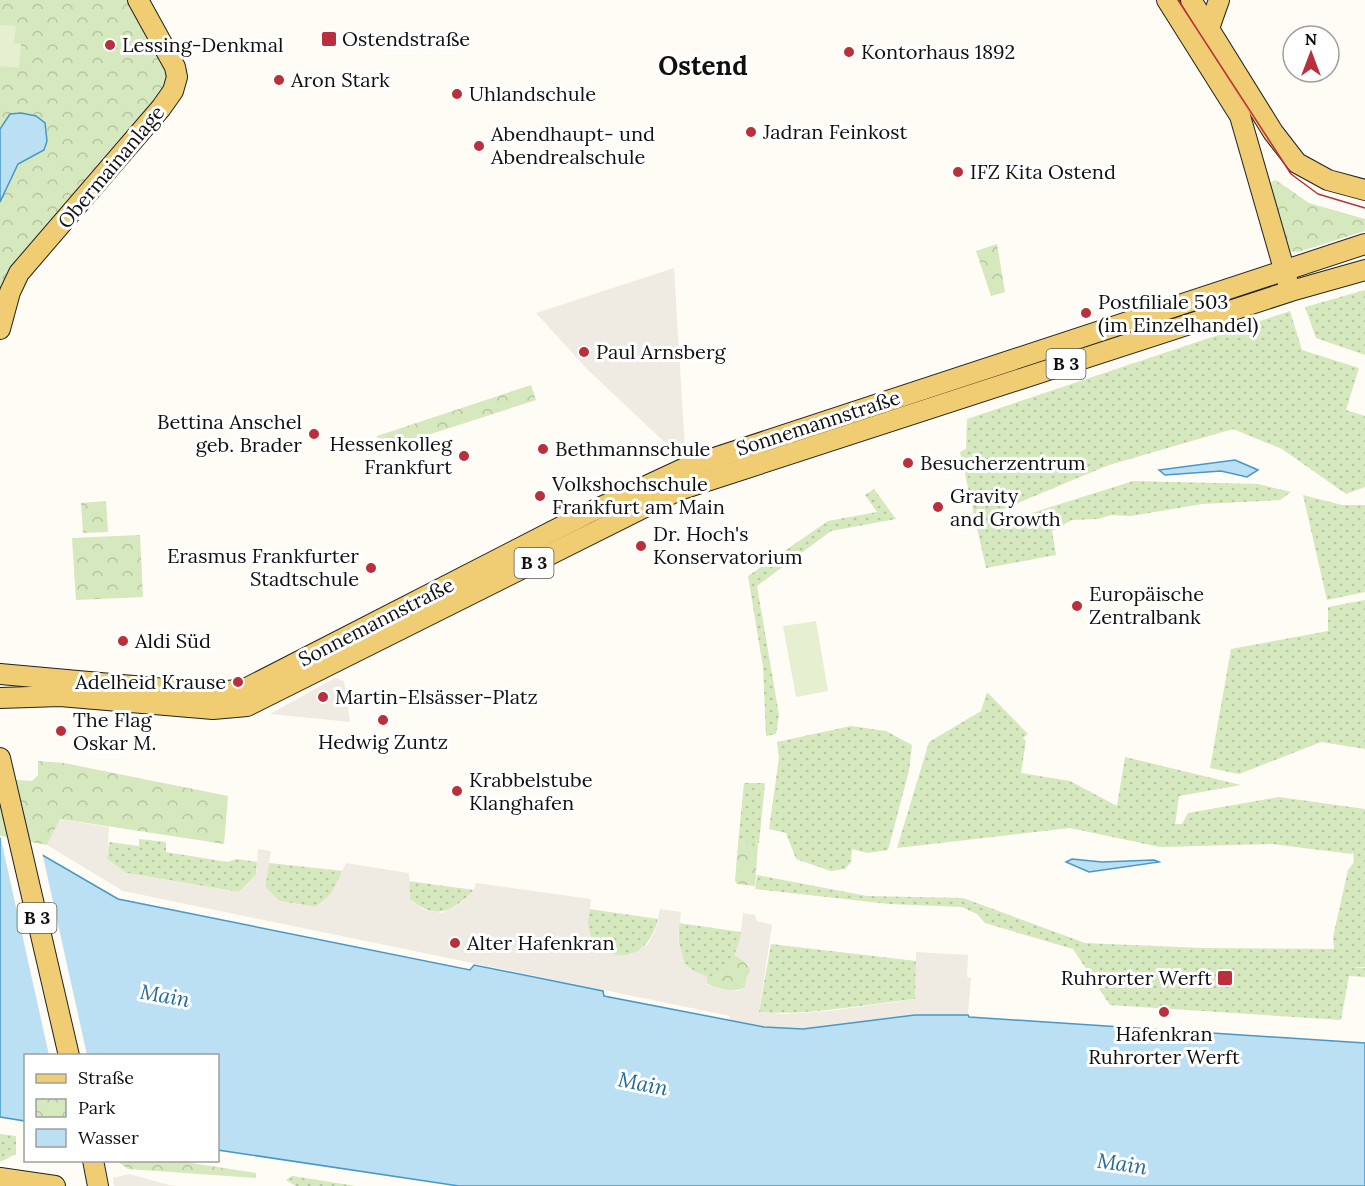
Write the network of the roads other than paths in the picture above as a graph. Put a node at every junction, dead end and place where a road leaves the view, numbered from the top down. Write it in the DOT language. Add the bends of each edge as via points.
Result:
graph roads {
  1 [pos="138,0"];
  2 [pos="1167,0"];
  3 [pos="1191,0"];
  4 [pos="1219,0"];
  5 [pos="1209,28"];
  6 [pos="1203,55"];
  7 [pos="1365,190"];
  8 [pos="1365,243"];
  9 [pos="1365,270"];
  10 [pos="1283,271"];
  11 [pos="1291,291"];
  12 [pos="0,328"];
  13 [pos="0,674"];
  14 [pos="0,698"];
  15 [pos="0,758"];
  16 [pos="69,1054"];
  17 [pos="0,1178"];
  18 [pos="55,1186"];
  1 -- 12 [label="main road, Obermainanlage" via="175,67 173,91 19,273"];
  2 -- 6 [label="main road"];
  3 -- 5 [label="main road"];
  4 -- 5 [label="main road"];
  5 -- 6 [label="main road"];
  5 -- 7 [label="main road" via="1273,132 1297,163 1328,180"];
  6 -- 10 [label="main road" via="1240,116"];
  8 -- 10 [label="main road, B 3"];
  9 -- 11 [label="main road, B 3"];
  10 -- 11 [label="main road"];
  10 -- 13 [label="main road, Sonnemannstraße / B 3" via="696,463 586,514 245,689 211,693"];
  11 -- 14 [label="main road, Sonnemannstraße / B 3" via="686,488 241,707 222,709 60,696"];
  15 -- 16 [label="main road, B 3"];
  17 -- 18 [label="main road"];
}
